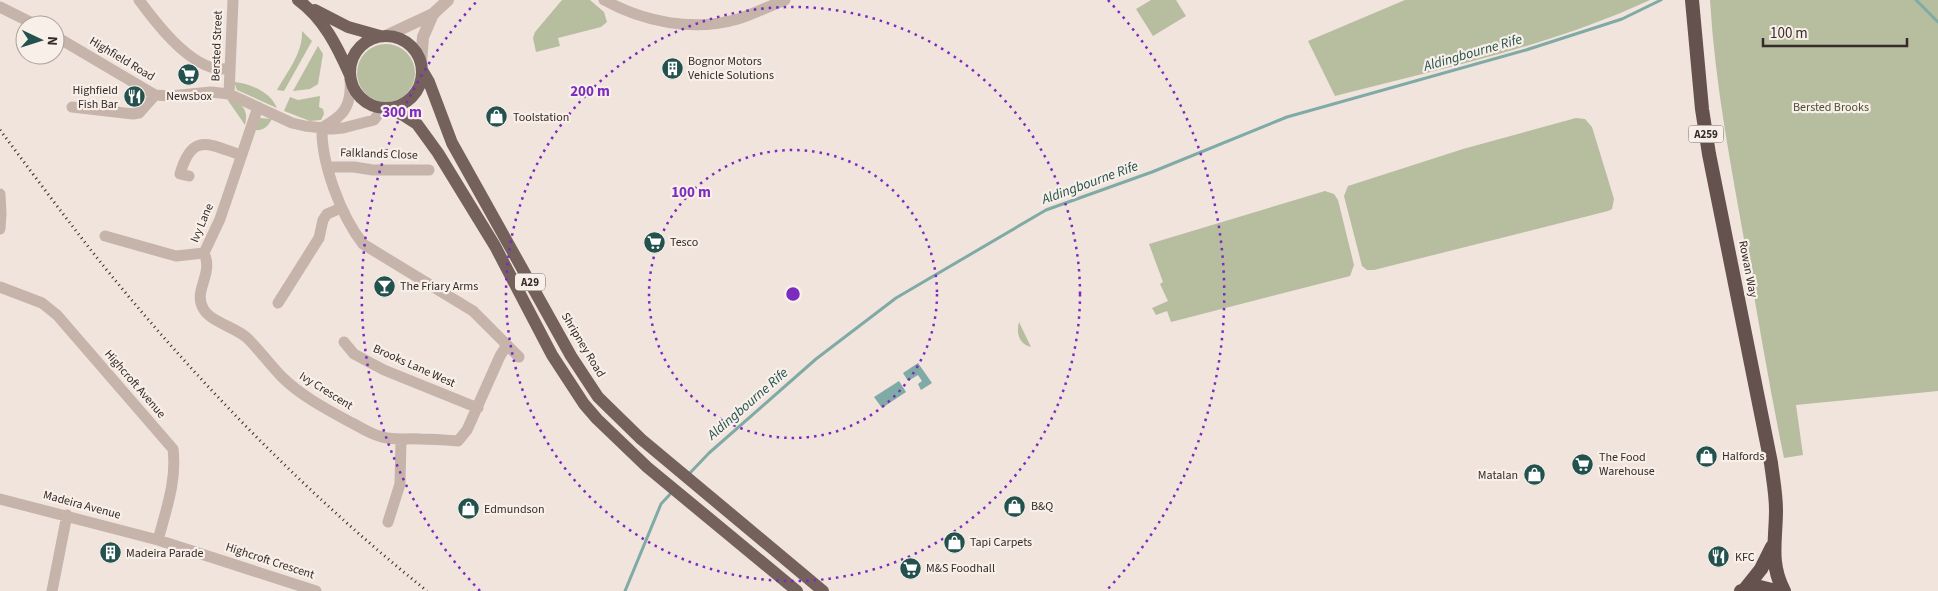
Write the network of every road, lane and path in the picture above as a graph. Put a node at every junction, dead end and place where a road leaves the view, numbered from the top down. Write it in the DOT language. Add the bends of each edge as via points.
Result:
graph roads {
  1 [pos="139,0"];
  2 [pos="233,0"];
  3 [pos="448,0"];
  4 [pos="604,0"];
  5 [pos="784,0"];
  6 [pos="1692,2"];
  7 [pos="302,3"];
  8 [pos="0,7"];
  9 [pos="433,14"];
  10 [pos="16,15"];
  11 [pos="383,36"];
  12 [pos="65,42"];
  13 [pos="422,67"];
  14 [pos="230,69"];
  15 [pos="350,76"];
  16 [pos="229,94"];
  17 [pos="155,95"];
  18 [pos="72,107"];
  19 [pos="258,107"];
  20 [pos="385,108"];
  21 [pos="322,128"];
  22 [pos="241,155"];
  23 [pos="328,166"];
  24 [pos="429,170"];
  25 [pos="189,176"];
  26 [pos="0,194"];
  27 [pos="341,208"];
  28 [pos="0,229"];
  29 [pos="105,236"];
  30 [pos="204,253"];
  31 [pos="0,287"];
  32 [pos="278,303"];
  33 [pos="344,342"];
  34 [pos="507,345"];
  35 [pos="519,357"];
  36 [pos="478,408"];
  37 [pos="401,440"];
  38 [pos="0,499"];
  39 [pos="67,515"];
  40 [pos="388,522"];
  41 [pos="158,540"];
  42 [pos="1773,544"];
  43 [pos="1743,590"];
  44 [pos="52,591"];
  45 [pos="316,591"];
  46 [pos="797,591"];
  47 [pos="823,591"];
  48 [pos="1776,591"];
  49 [pos="1784,591"];
  1 -- 14 [label="street" via="160,28 200,63"];
  2 -- 14 [label="street, Bersted Street"];
  3 -- 9 [label="street"];
  4 -- 5 [label="street" via="633,14 694,25 738,19"];
  6 -- 42 [label="highway, Rowan Way / A259" via="1709,154 1775,488"];
  7 -- 11 [label="main road, Shripney Road" via="348,27"];
  7 -- 15 [label="main road, Shripney Road" via="328,30"];
  8 -- 10 [label="street"];
  9 -- 11 [label="street"];
  9 -- 13 [label="street" via="423,37"];
  11 -- 13 [label="main road, Shripney Road" via="405,41 418,54"];
  11 -- 15 [label="main road" via="370,39 354,54"];
  12 -- 17 [label="street, Highfield Road"];
  13 -- 20 [label="main road" via="422,80 413,96 398,107"];
  13 -- 47 [label="main road, Shripney Road / A29" via="452,143 576,366 598,396 641,440"];
  14 -- 16 [label="street, Bersted Street"];
  15 -- 20 [label="main road, Shripney Road" via="361,99"];
  15 -- 21 [label="street" via="351,89 345,107 339,116"];
  16 -- 17 [label="street, Highfield Road"];
  16 -- 19 [label="street, Highfield Road"];
  17 -- 18 [label="street" via="139,113 133,114"];
  19 -- 21 [label="street, Highfield Road" via="292,122"];
  19 -- 22 [label="street, Ivy Lane"];
  20 -- 21 [label="street, Highfield Road" via="374,120 343,128"];
  20 -- 46 [label="main road, Shripney Road / A29" via="417,124 438,152 495,246 552,355 577,394 604,425 662,480"];
  21 -- 23 [label="street" via="321,145"];
  22 -- 25 [label="street" via="210,144 195,147 187,154 180,174"];
  22 -- 30 [label="street, Ivy Lane" via="220,219"];
  23 -- 24 [label="street, Falklands Close"];
  23 -- 27 [label="street"];
  26 -- 28 [label="street"];
  27 -- 32 [label="street" via="326,214 319,238"];
  27 -- 34 [label="street" via="363,244 473,311"];
  29 -- 30 [label="street, Ivy Lane" via="176,256"];
  30 -- 37 [label="street, Ivy Crescent" via="208,269 200,295 206,314 242,334 298,391 370,432"];
  31 -- 41 [label="street, Highcroft Avenue" via="42,303 58,315 173,449 172,488"];
  33 -- 36 [label="street, Brooks Lane West" via="354,354 384,370"];
  34 -- 35 [label="street"];
  34 -- 36 [label="street"];
  36 -- 37 [label="street, Ivy Crescent" via="458,441"];
  37 -- 40 [label="street" via="400,484"];
  38 -- 39 [label="street, Madeira Avenue"];
  39 -- 41 [label="street, Madeira Avenue"];
  39 -- 44 [label="street"];
  41 -- 45 [label="street, Highcroft Crescent"];
  42 -- 43 [label="highway, Rowan Way / A259" via="1762,569"];
  42 -- 49 [label="highway, Rowan Way / A259" via="1775,570"];
  43 -- 48 [label="highway" via="1760,587"];
}
